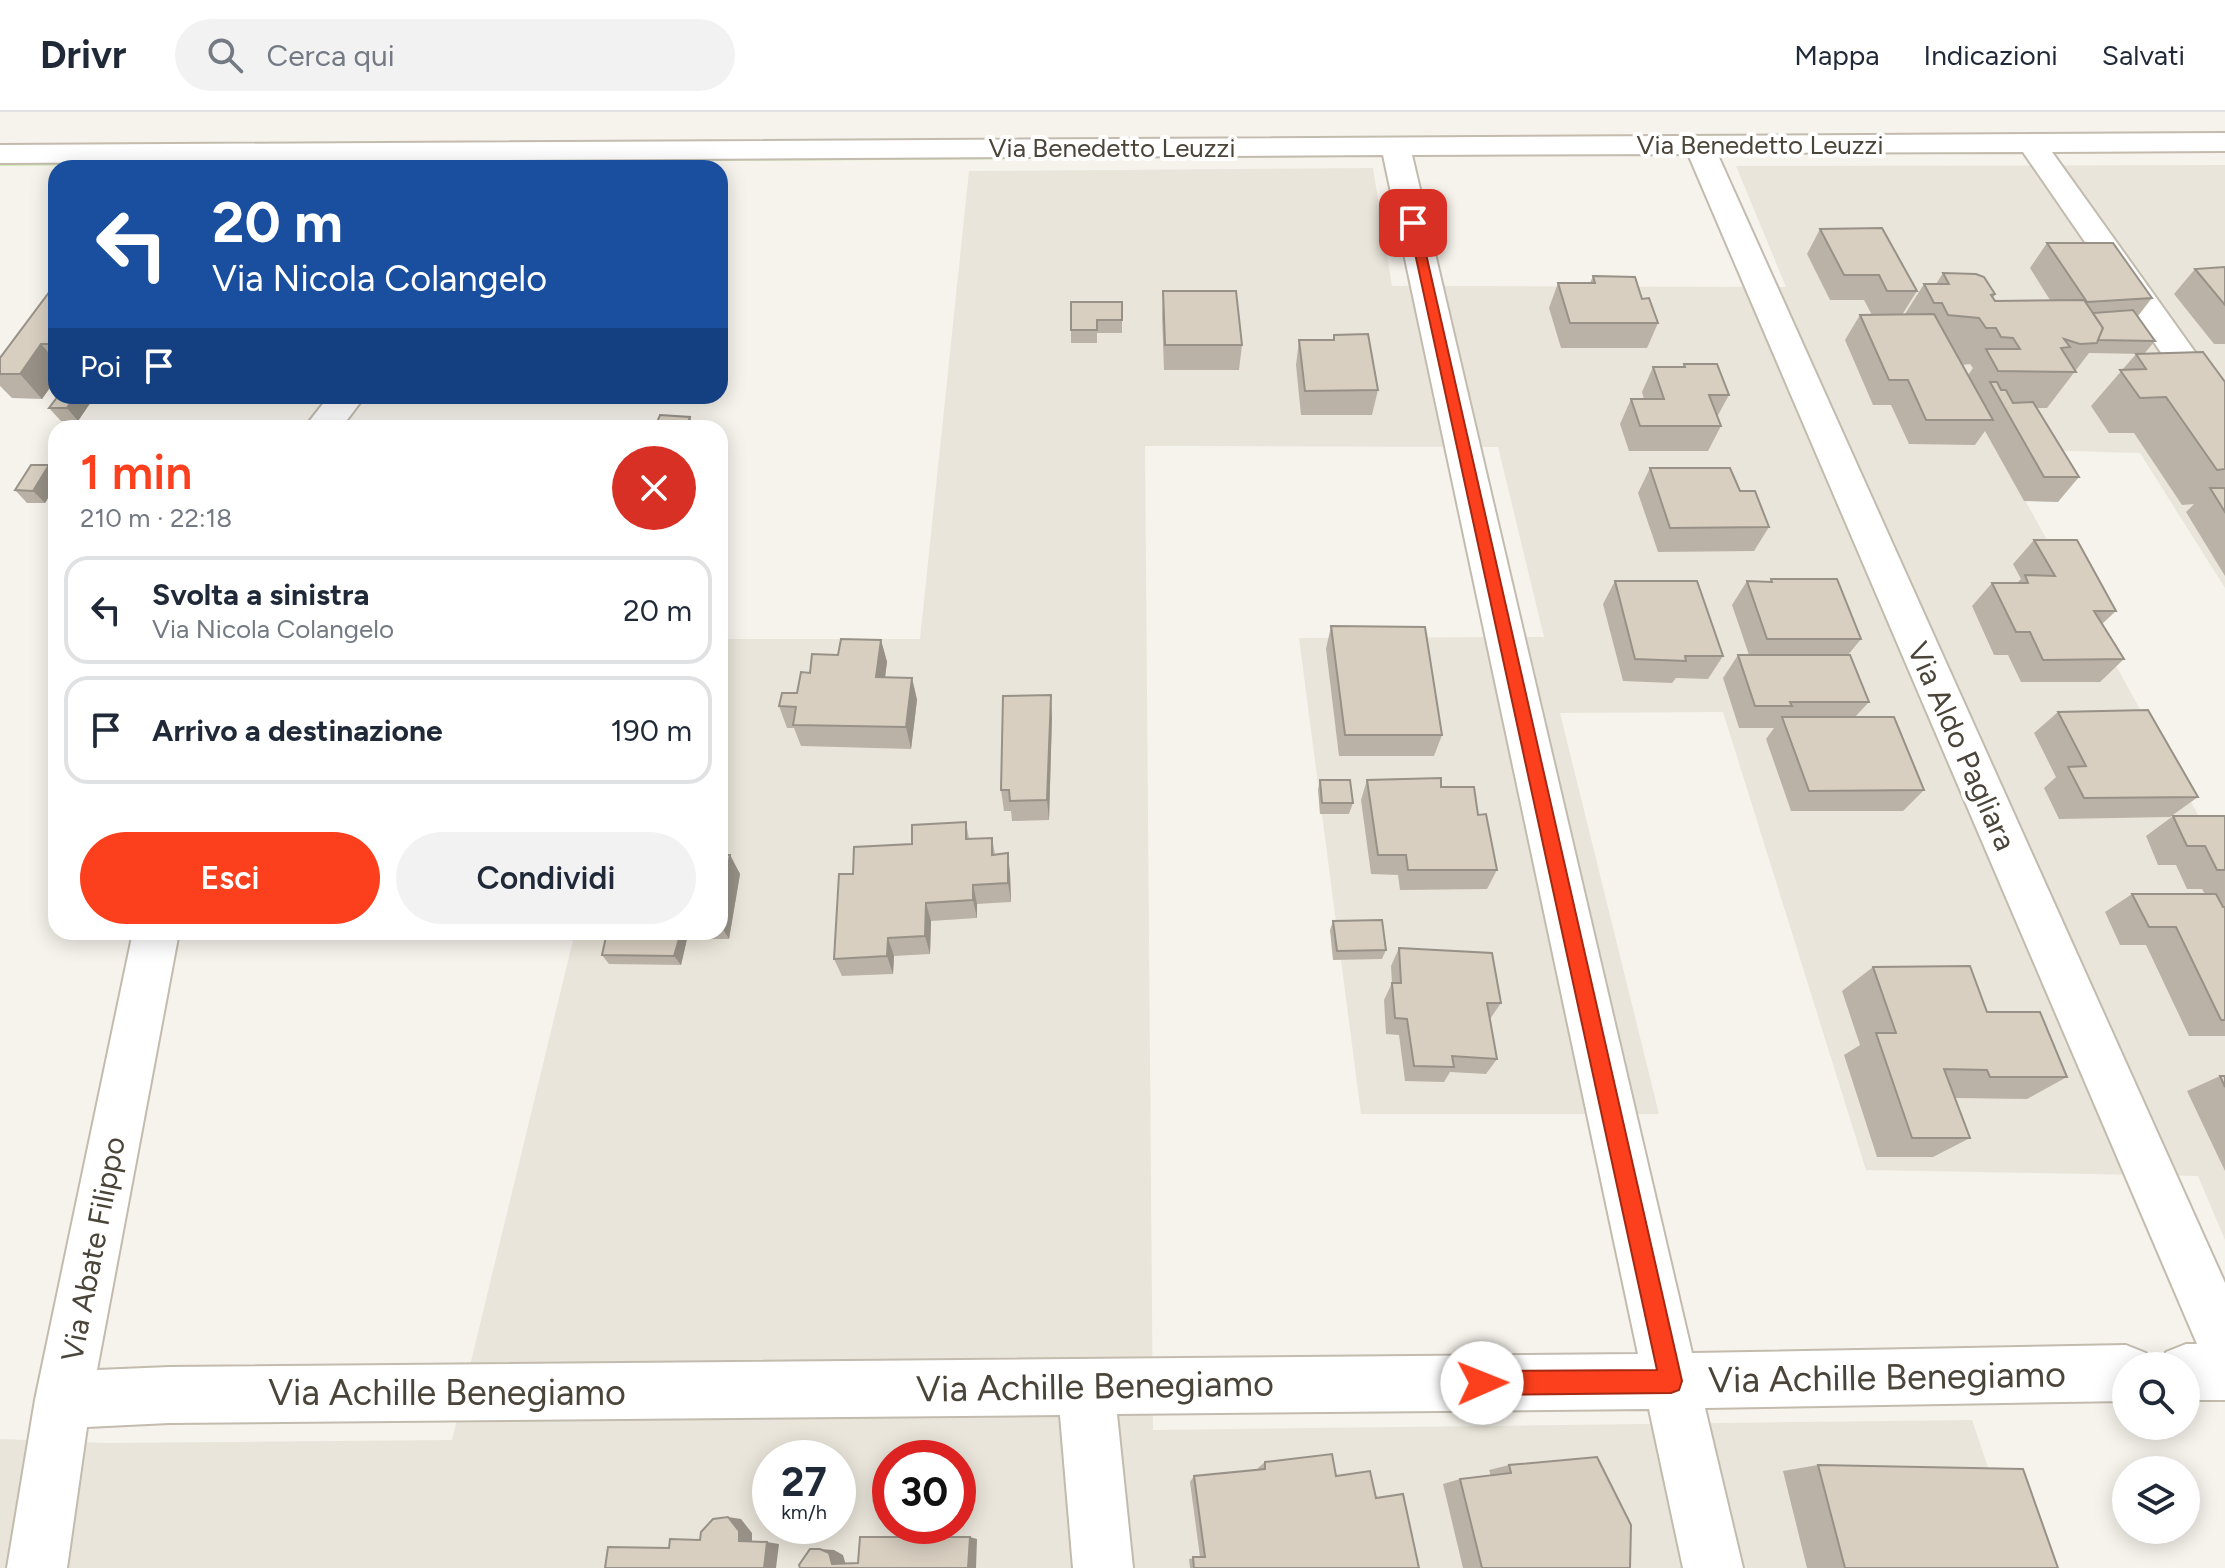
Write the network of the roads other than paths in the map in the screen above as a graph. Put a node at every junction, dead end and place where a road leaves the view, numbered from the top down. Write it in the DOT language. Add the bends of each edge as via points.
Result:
graph roads {
  1 [pos="2225,142"];
  2 [pos="2031,143"];
  3 [pos="1699,145"];
  4 [pos="1396,147"];
  5 [pos="637,151"];
  6 [pos="0,154"];
  7 [pos="624,160"];
  8 [pos="342,404"];
  9 [pos="328,420"];
  10 [pos="2225,420"];
  11 [pos="154,940"];
  12 [pos="2225,1346"];
  13 [pos="2200,1372"];
  14 [pos="2225,1372"];
  15 [pos="2112,1373"];
  16 [pos="1671,1381"];
  17 [pos="1086,1387"];
  18 [pos="63,1400"];
  19 [pos="37,1568"];
  20 [pos="1103,1568"];
  21 [pos="1713,1568"];
  1 -- 2 [label="street, Via Benedetto Leuzzi"];
  2 -- 3 [label="street, Via Benedetto Leuzzi"];
  2 -- 10 [label="street"];
  3 -- 4 [label="street, Via Benedetto Leuzzi"];
  3 -- 12 [label="street, Via Aldo Pagliara"];
  4 -- 5 [label="street, Via Benedetto Leuzzi"];
  4 -- 16 [label="street"];
  5 -- 6 [label="street, Via Benedetto Leuzzi"];
  5 -- 7 [label="street"];
  8 -- 9 [label="street"];
  11 -- 18 [label="street, Via Abate Filippo"];
  13 -- 14 [label="street"];
  15 -- 16 [label="street, Via Achille Benegiamo"];
  16 -- 17 [label="street, Via Achille Benegiamo"];
  16 -- 21 [label="street"];
  17 -- 18 [label="street, Via Achille Benegiamo"];
  17 -- 20 [label="street"];
  18 -- 19 [label="street, Via Abate Filippo"];
}
